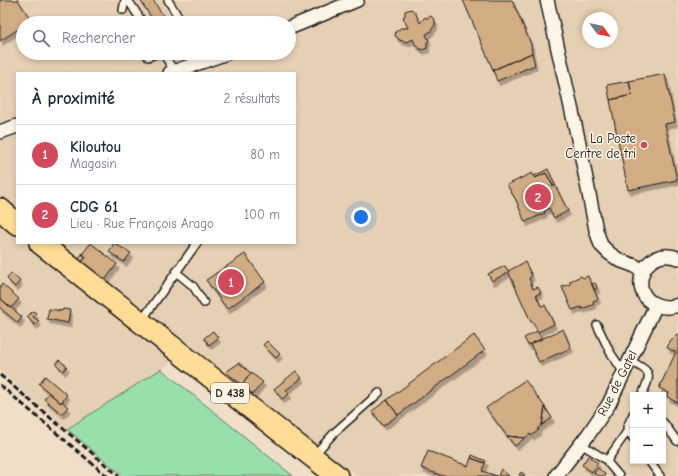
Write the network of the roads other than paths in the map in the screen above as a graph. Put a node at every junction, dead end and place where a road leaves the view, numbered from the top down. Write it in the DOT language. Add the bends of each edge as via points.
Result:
graph roads {
  1 [pos="125,0"];
  2 [pos="128,0"];
  3 [pos="168,0"];
  4 [pos="357,0"];
  5 [pos="547,0"];
  6 [pos="123,10"];
  7 [pos="138,16"];
  8 [pos="178,16"];
  9 [pos="296,25"];
  10 [pos="166,60"];
  11 [pos="207,60"];
  12 [pos="172,72"];
  13 [pos="16,126"];
  14 [pos="0,132"];
  15 [pos="0,209"];
  16 [pos="0,223"];
  17 [pos="16,223"];
  18 [pos="16,235"];
  19 [pos="26,244"];
  20 [pos="41,244"];
  21 [pos="196,244"];
  22 [pos="678,256"];
  23 [pos="643,271"];
  24 [pos="176,272"];
  25 [pos="204,303"];
  26 [pos="656,305"];
  27 [pos="678,305"];
  28 [pos="140,322"];
  29 [pos="597,325"];
  30 [pos="630,361"];
  31 [pos="624,373"];
  32 [pos="643,392"];
  33 [pos="379,393"];
  34 [pos="630,420"];
  35 [pos="666,426"];
  36 [pos="628,430"];
  37 [pos="630,433"];
  38 [pos="677,441"];
  39 [pos="581,444"];
  40 [pos="313,457"];
  41 [pos="608,461"];
  42 [pos="652,464"];
  43 [pos="320,476"];
  44 [pos="337,476"];
  45 [pos="556,476"];
  46 [pos="619,476"];
  47 [pos="660,476"];
  1 -- 6 [label="lane"];
  2 -- 7 [label="lane"];
  3 -- 8 [label="lane"];
  4 -- 9 [label="street"];
  5 -- 23 [label="street" via="601,245 619,260"];
  10 -- 12 [label="lane"];
  11 -- 12 [label="street"];
  13 -- 14 [label="street"];
  15 -- 17 [label="main road"];
  16 -- 18 [label="main road"];
  19 -- 43 [label="main road, D 438"];
  20 -- 28 [label="main road, D 438"];
  21 -- 24 [label="lane"];
  22 -- 23 [label="street" via="661,256 651,260"];
  23 -- 26 [label="street" via="642,288 646,297"];
  24 -- 25 [label="lane" via="193,286"];
  24 -- 28 [label="lane"];
  26 -- 27 [label="street"];
  26 -- 30 [label="street, Rue de Gatel"];
  28 -- 40 [label="main road, D 438"];
  29 -- 31 [label="lane"];
  30 -- 31 [label="street, Rue de Gatel"];
  30 -- 32 [label="lane" via="644,368 649,374"];
  31 -- 39 [label="street, Rue de Gatel" via="609,404"];
  33 -- 40 [label="lane" via="335,432"];
  34 -- 36 [label="lane"];
  35 -- 38 [label="lane"];
  36 -- 37 [label="lane"];
  36 -- 41 [label="lane"];
  39 -- 41 [label="lane"];
  39 -- 45 [label="street, Rue de Gatel"];
  40 -- 44 [label="main road, D 438"];
  41 -- 46 [label="lane"];
  42 -- 47 [label="lane"];
}
